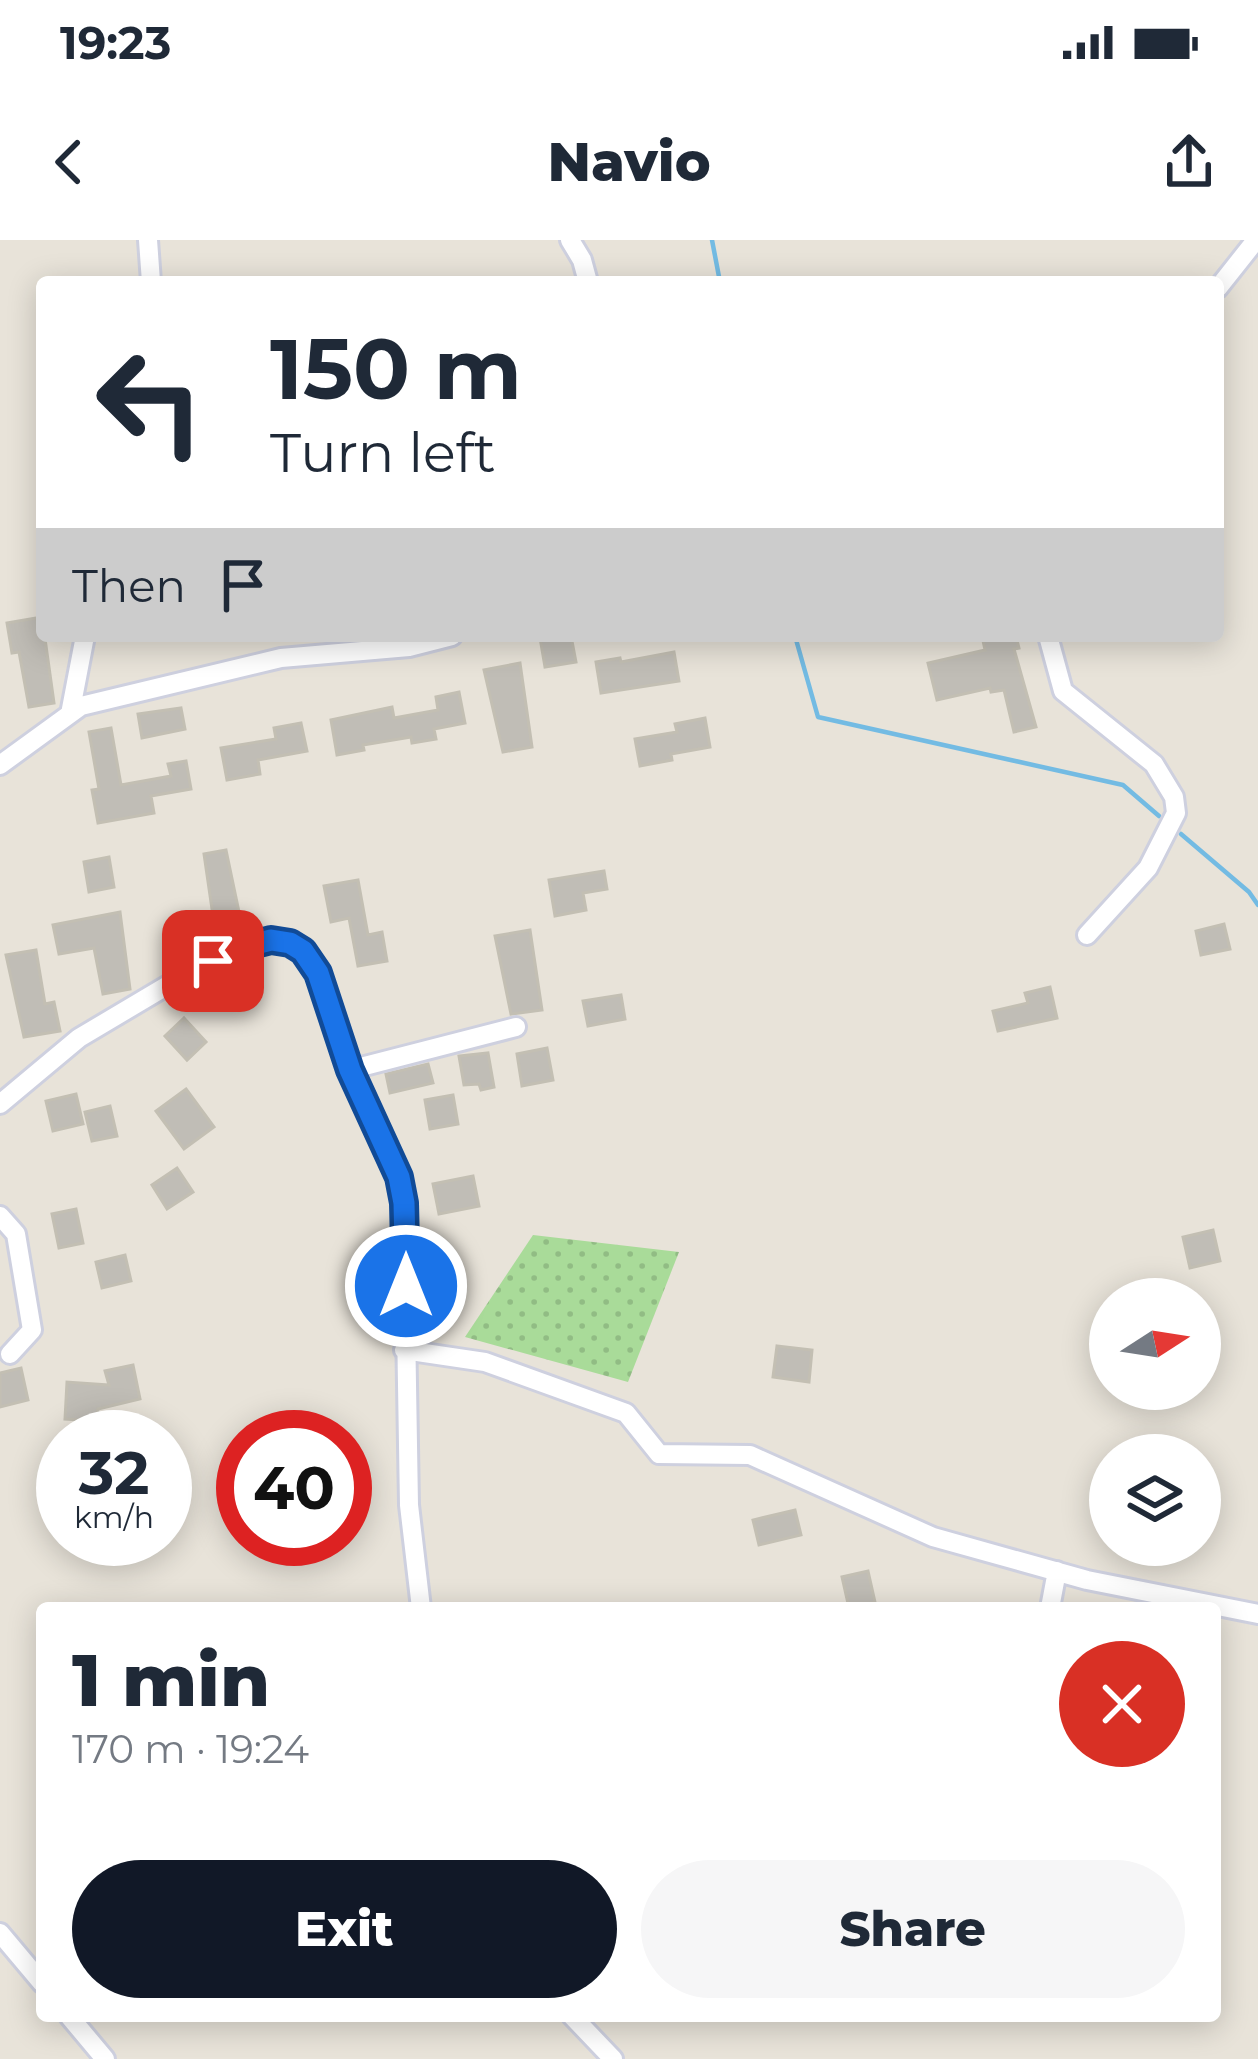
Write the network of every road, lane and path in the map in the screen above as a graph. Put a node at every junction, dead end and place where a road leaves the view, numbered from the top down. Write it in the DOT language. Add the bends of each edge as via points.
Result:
graph roads {
  1 [pos="148,240"];
  2 [pos="570,240"];
  3 [pos="1256,240"];
  4 [pos="151,276"];
  5 [pos="586,276"];
  6 [pos="1224,280"];
  7 [pos="84,642"];
  8 [pos="429,642"];
  9 [pos="1050,642"];
  10 [pos="70,714"];
  11 [pos="0,765"];
  12 [pos="1088,935"];
  13 [pos="516,1027"];
  14 [pos="350,1070"];
  15 [pos="0,1104"];
  16 [pos="0,1216"];
  17 [pos="404,1350"];
  18 [pos="10,1354"];
  19 [pos="1057,1571"];
  20 [pos="420,1602"];
  21 [pos="1051,1602"];
  22 [pos="1202,1602"];
  23 [pos="1221,1606"];
  24 [pos="1258,1614"];
  25 [pos="0,1933"];
  26 [pos="36,1976"];
  27 [pos="74,2022"];
  28 [pos="578,2022"];
  29 [pos="104,2059"];
  30 [pos="613,2059"];
  1 -- 4 [label="street"];
  2 -- 5 [label="street"];
  3 -- 6 [label="street"];
  7 -- 10 [label="street"];
  8 -- 10 [label="street" via="281,658"];
  9 -- 12 [label="street" via="1063,691 1154,764 1174,796 1176,813 1148,868"];
  10 -- 11 [label="street"];
  13 -- 14 [label="street"];
  14 -- 15 [label="street" via="318,973 303,951 271,940 236,949 112,1017"];
  14 -- 17 [label="street" via="404,1203"];
  16 -- 18 [label="street" via="16,1234 32,1330"];
  17 -- 19 [label="street" via="485,1362 626,1413 659,1454 750,1455 933,1537"];
  17 -- 20 [label="street"];
  19 -- 21 [label="street"];
  19 -- 22 [label="street"];
  23 -- 24 [label="street"];
  25 -- 26 [label="street"];
  27 -- 29 [label="street"];
  28 -- 30 [label="street"];
}
